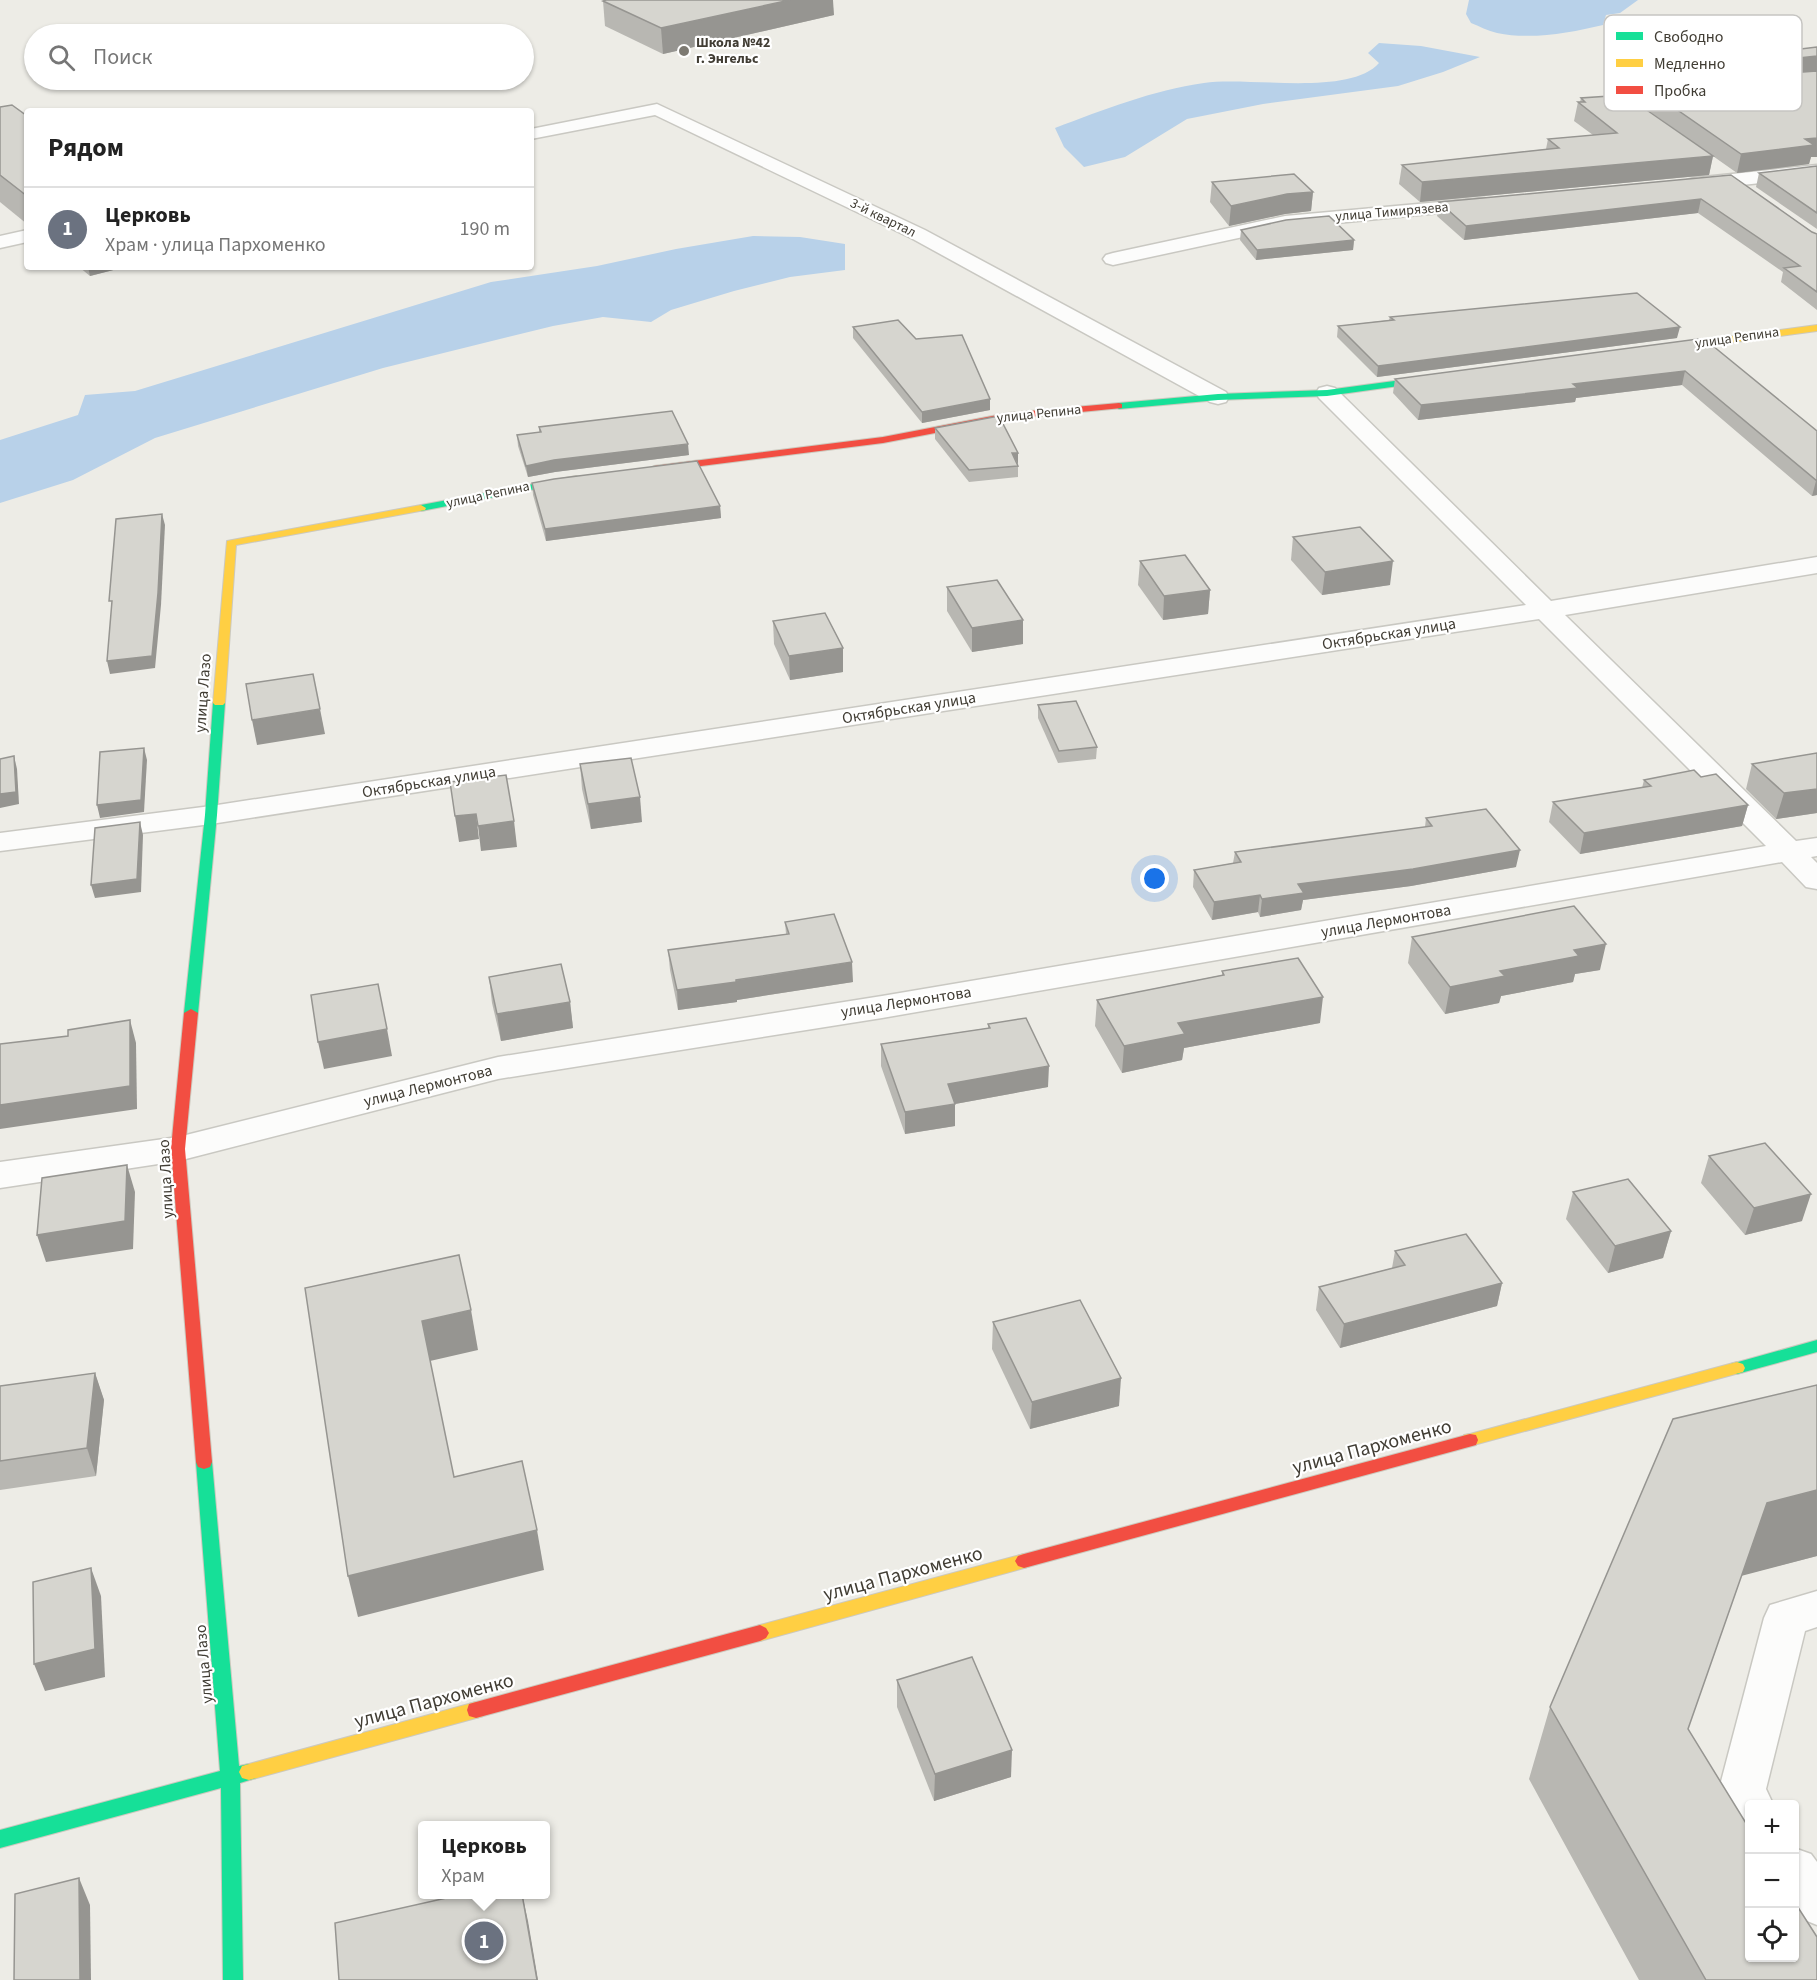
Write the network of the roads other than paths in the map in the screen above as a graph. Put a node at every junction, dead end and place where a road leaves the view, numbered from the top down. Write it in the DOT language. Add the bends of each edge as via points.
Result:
graph roads {
  1 [pos="1817,81"];
  2 [pos="1802,82"];
  3 [pos="1635,111"];
  4 [pos="1664,132"];
  5 [pos="534,134"];
  6 [pos="1712,167"];
  7 [pos="1817,171"];
  8 [pos="1731,181"];
  9 [pos="1673,186"];
  10 [pos="1750,194"];
  11 [pos="1508,201"];
  12 [pos="24,237"];
  13 [pos="0,242"];
  14 [pos="1113,259"];
  15 [pos="1817,328"];
  16 [pos="1642,351"];
  17 [pos="1456,376"];
  18 [pos="1327,393"];
  19 [pos="1218,396"];
  20 [pos="645,470"];
  21 [pos="589,477"];
  22 [pos="231,543"];
  23 [pos="1817,565"];
  24 [pos="1546,610"];
  25 [pos="211,815"];
  26 [pos="0,842"];
  27 [pos="1803,850"];
  28 [pos="1817,880"];
  29 [pos="178,1149"];
  30 [pos="0,1175"];
  31 [pos="1817,1346"];
  32 [pos="1817,1609"];
  33 [pos="230,1777"];
  34 [pos="1746,1800"];
  35 [pos="0,1839"];
  36 [pos="1799,1877"];
  37 [pos="1817,1902"];
  38 [pos="233,1980"];
  1 -- 2 [label="street"];
  3 -- 4 [label="street"];
  5 -- 19 [label="street, 3-й квартал" via="657,109 918,234"];
  6 -- 8 [label="street"];
  7 -- 8 [label="street"];
  8 -- 9 [label="street"];
  8 -- 10 [label="street"];
  11 -- 14 [label="street, улица Тимирязева" via="1285,222"];
  12 -- 13 [label="street"];
  15 -- 16 [label="street, улица Репина"];
  17 -- 18 [label="street, улица Репина"];
  18 -- 19 [label="street, улица Репина"];
  18 -- 24 [label="street"];
  19 -- 20 [label="street, улица Репина" via="1008,416 883,440"];
  21 -- 22 [label="street, улица Репина"];
  22 -- 25 [label="street, улица Лазо"];
  23 -- 24 [label="street, Октябрьская улица"];
  24 -- 25 [label="street, Октябрьская улица"];
  24 -- 27 [label="street"];
  25 -- 26 [label="street, Октябрьская улица"];
  25 -- 29 [label="street, улица Лазо"];
  27 -- 28 [label="street"];
  27 -- 29 [label="street, улица Лермонтова" via="882,1007 498,1068"];
  29 -- 30 [label="street, улица Лермонтова"];
  29 -- 33 [label="street, улица Лазо"];
  31 -- 33 [label="street, улица Пархоменко"];
  32 -- 34 [label="street" via="1786,1618 1741,1793"];
  33 -- 35 [label="street, улица Пархоменко"];
  33 -- 38 [label="street, улица Лазо"];
  36 -- 37 [label="street"];
}
